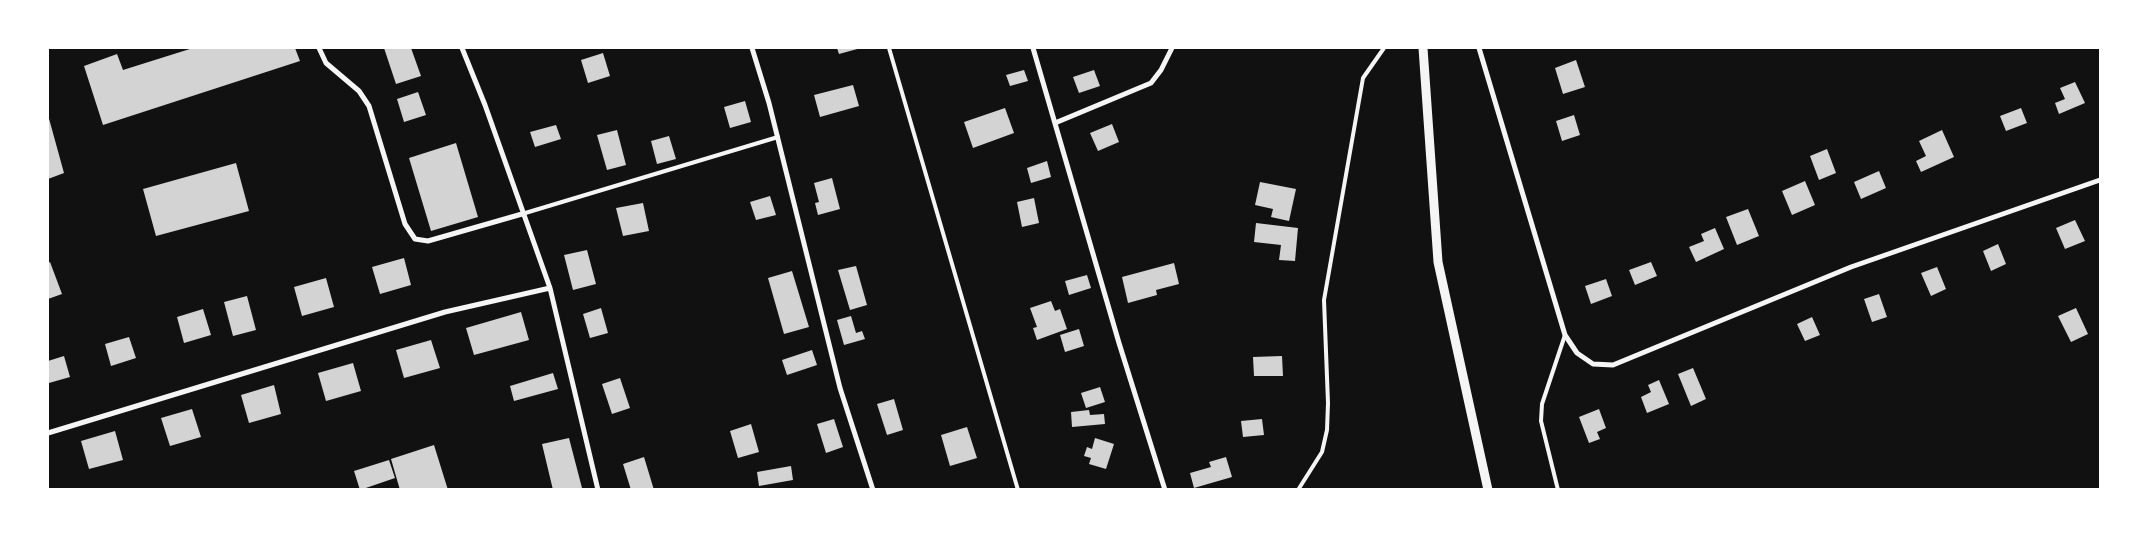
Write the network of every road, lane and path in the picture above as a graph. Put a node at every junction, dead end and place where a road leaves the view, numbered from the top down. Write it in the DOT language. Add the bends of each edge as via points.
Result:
graph roads {
  1 [pos="319,48"];
  2 [pos="462,48"];
  3 [pos="752,48"];
  4 [pos="889,48"];
  5 [pos="1034,48"];
  6 [pos="1172,48"];
  7 [pos="1384,48"];
  8 [pos="1423,48"];
  9 [pos="1479,48"];
  10 [pos="1055,123"];
  11 [pos="778,137"];
  12 [pos="2100,180"];
  13 [pos="522,214"];
  14 [pos="550,288"];
  15 [pos="1565,335"];
  16 [pos="48,433"];
  17 [pos="598,490"];
  18 [pos="873,490"];
  19 [pos="1018,490"];
  20 [pos="1165,490"];
  21 [pos="1298,490"];
  22 [pos="1488,490"];
  23 [pos="1558,490"];
  1 -- 13 [label="street" via="331,69 365,98 405,224 415,239 428,241"];
  2 -- 13 [label="street"];
  3 -- 11 [label="street"];
  4 -- 19 [label="lane"];
  5 -- 10 [label="street"];
  6 -- 10 [label="street" via="1151,83"];
  7 -- 21 [label="lane" via="1363,78 1324,300 1327,430 1322,452"];
  8 -- 22 [label="street" via="1438,262"];
  9 -- 15 [label="street"];
  10 -- 20 [label="street"];
  11 -- 13 [label="lane"];
  11 -- 18 [label="street" via="840,388"];
  12 -- 15 [label="street" via="1851,267 1613,365 1593,364 1577,353"];
  13 -- 14 [label="street"];
  14 -- 16 [label="street" via="445,312"];
  14 -- 17 [label="street"];
  15 -- 23 [label="lane" via="1542,404 1541,421"];
}
